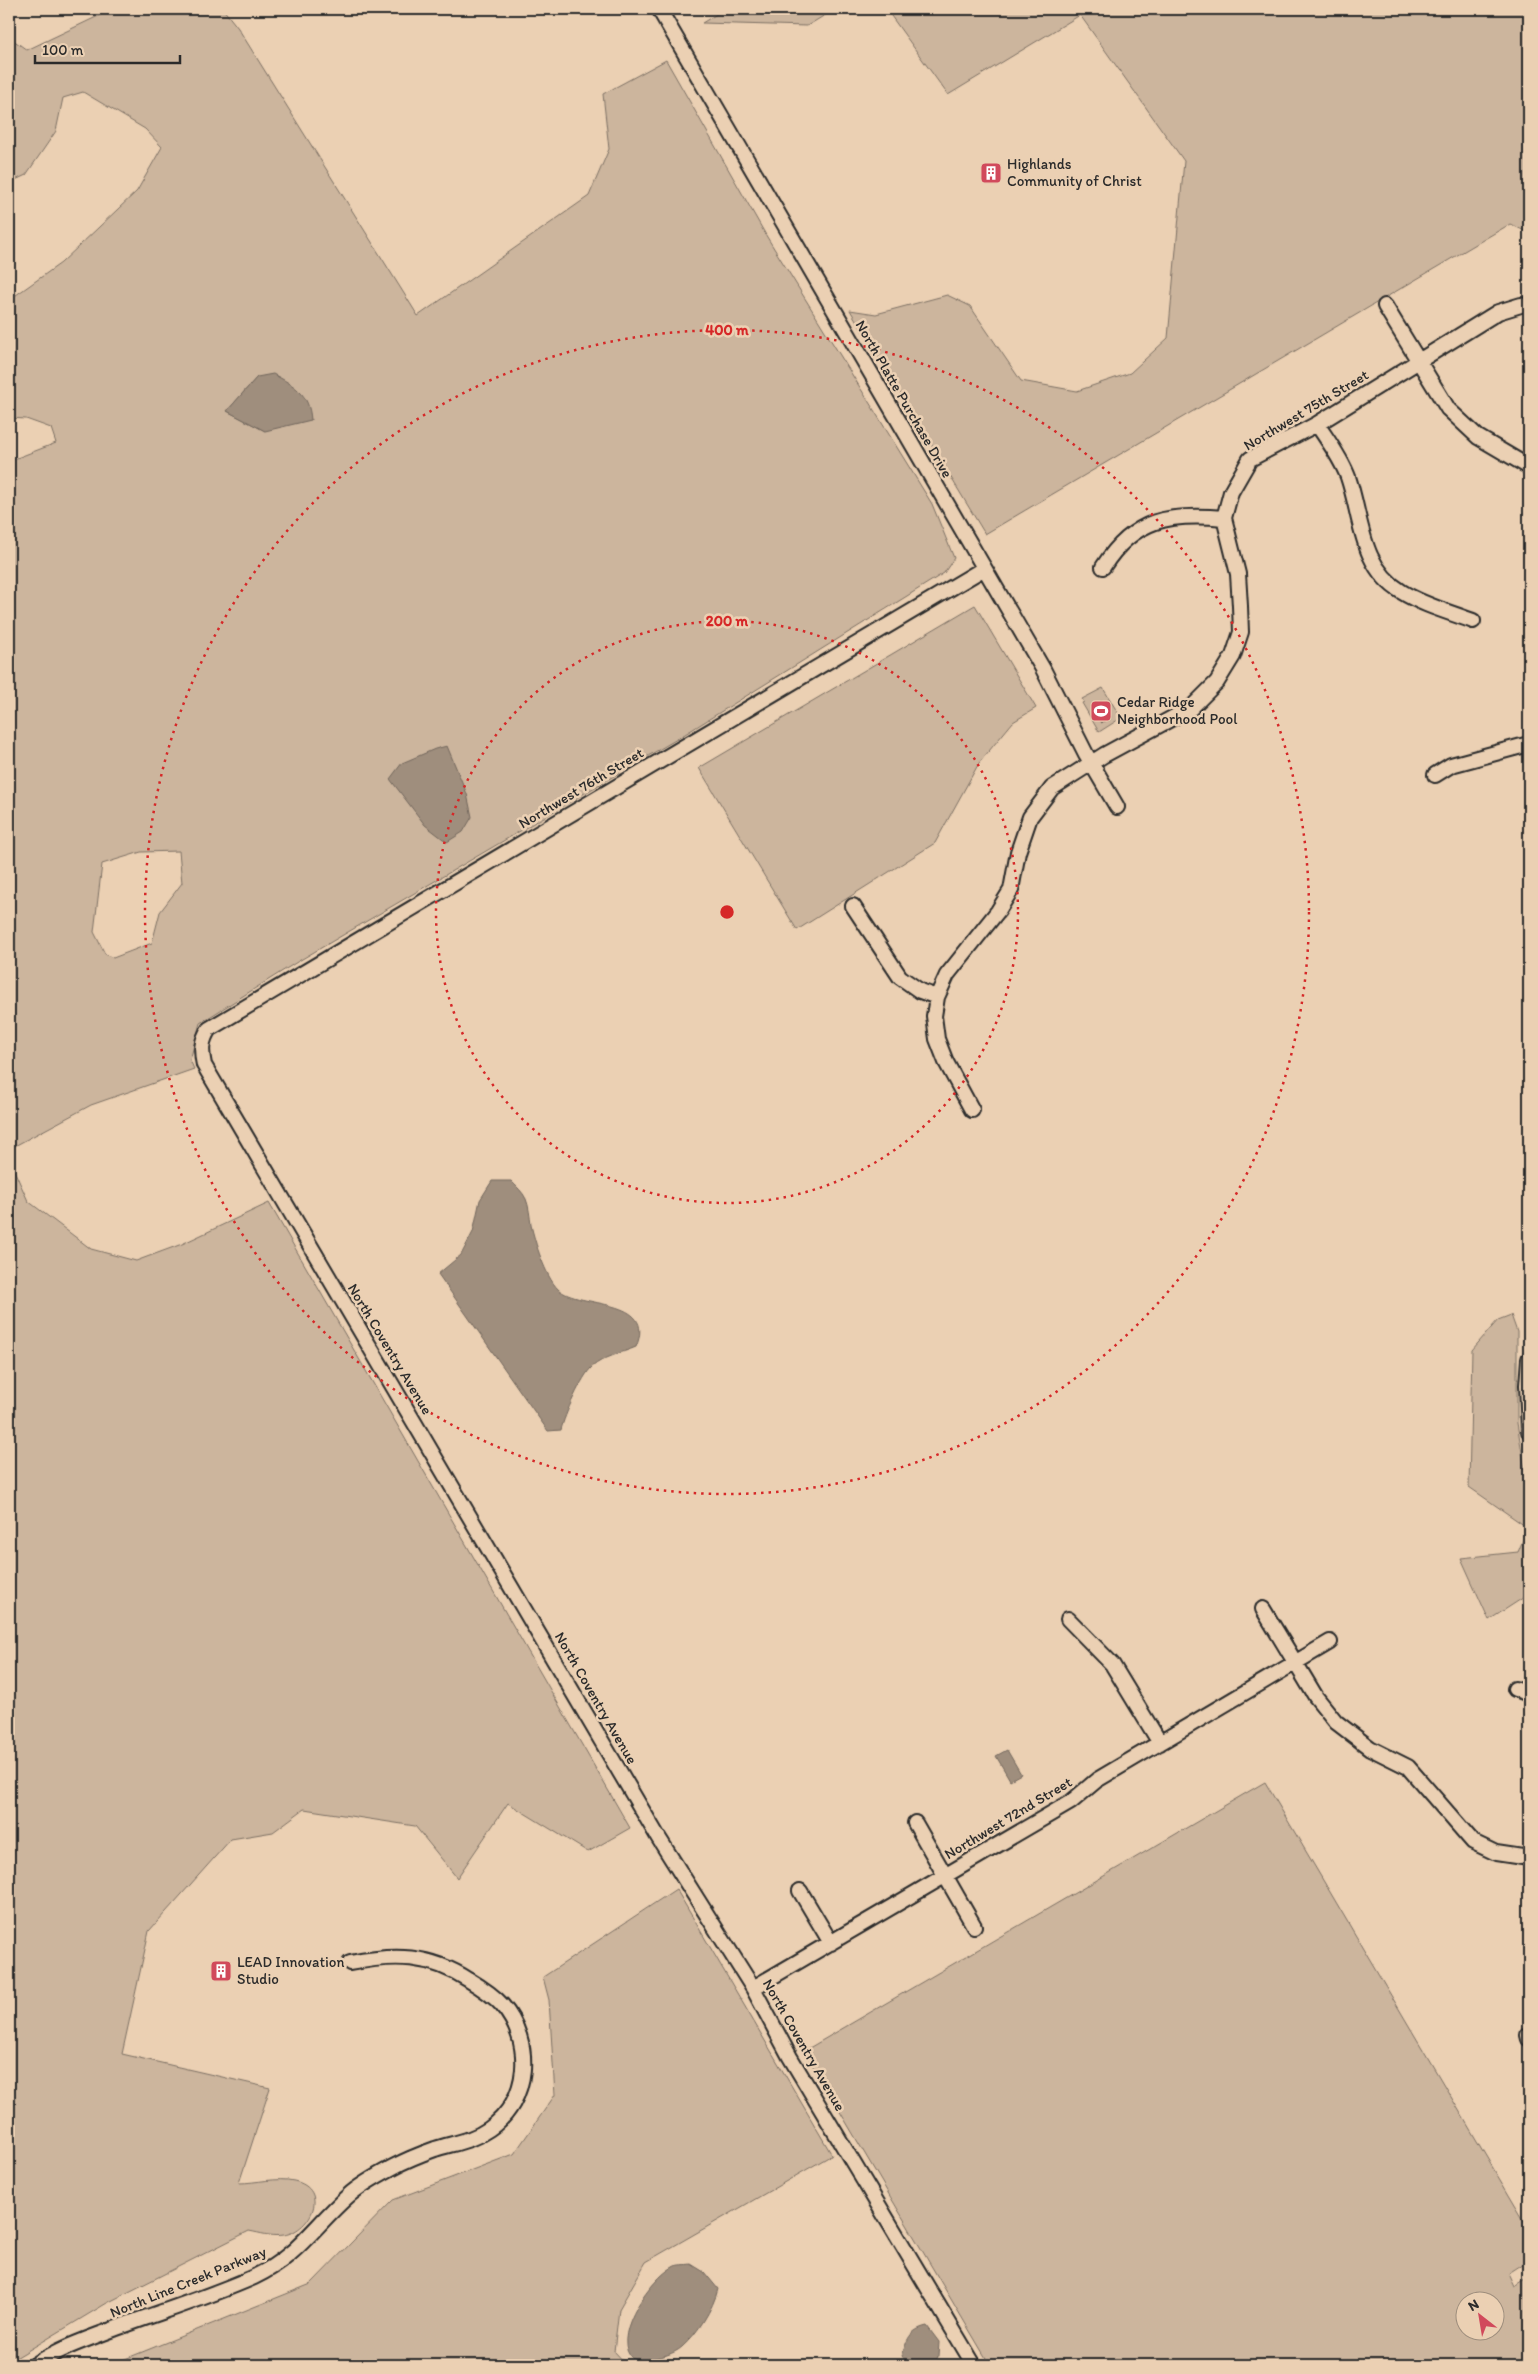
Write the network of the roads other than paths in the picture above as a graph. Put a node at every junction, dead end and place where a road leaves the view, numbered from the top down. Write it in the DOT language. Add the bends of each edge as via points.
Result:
graph roads {
  1 [pos="660,9"];
  2 [pos="1385,306"];
  3 [pos="1521,306"];
  4 [pos="1418,361"];
  5 [pos="1317,424"];
  6 [pos="1529,467"];
  7 [pos="1224,518"];
  8 [pos="1103,567"];
  9 [pos="983,569"];
  10 [pos="1473,621"];
  11 [pos="1529,744"];
  12 [pos="1091,763"];
  13 [pos="1435,775"];
  14 [pos="1117,807"];
  15 [pos="853,906"];
  16 [pos="937,997"];
  17 [pos="202,1043"];
  18 [pos="972,1110"];
  19 [pos="1529,1359"];
  20 [pos="1529,1423"];
  21 [pos="1263,1609"];
  22 [pos="1068,1619"];
  23 [pos="1330,1642"];
  24 [pos="1295,1662"];
  25 [pos="1515,1689"];
  26 [pos="1529,1694"];
  27 [pos="1160,1744"];
  28 [pos="915,1823"];
  29 [pos="1529,1858"];
  30 [pos="946,1875"];
  31 [pos="800,1891"];
  32 [pos="974,1926"];
  33 [pos="831,1943"];
  34 [pos="350,1963"];
  35 [pos="753,1988"];
  36 [pos="35,2365"];
  37 [pos="974,2365"];
  1 -- 9 [label="street, North Platte Purchase Drive"];
  2 -- 4 [label="street"];
  3 -- 4 [label="street, Northwest 75th Street" via="1498,312"];
  4 -- 5 [label="street, Northwest 75th Street"];
  4 -- 6 [label="street" via="1448,409 1463,425"];
  5 -- 7 [label="street, Northwest 75th Street" via="1250,459 1231,492"];
  5 -- 10 [label="street" via="1348,477 1367,550 1384,577 1401,592"];
  7 -- 8 [label="street" via="1200,516 1148,523 1128,538"];
  7 -- 12 [label="street, Northwest 75th Street" via="1238,574 1241,632 1233,656 1217,682 1190,708"];
  9 -- 12 [label="street, North Platte Purchase Drive" via="1043,669"];
  9 -- 17 [label="street, Northwest 76th Street" via="209,1029"];
  11 -- 13 [label="street" via="1451,765"];
  12 -- 14 [label="street, North Platte Purchase Drive"];
  12 -- 16 [label="street, Northwest 75th Street" via="1052,788 1030,817 1018,852 1011,890 947,975"];
  15 -- 16 [label="street" via="900,978"];
  16 -- 18 [label="street, Northwest 75th Street" via="934,1016 936,1040"];
  17 -- 35 [label="street, North Coventry Avenue" via="204,1065 268,1176 658,1838"];
  19 -- 20 [label="street"];
  21 -- 24 [label="street"];
  22 -- 27 [label="street" via="1112,1664"];
  23 -- 24 [label="street, Northwest 72nd Street"];
  24 -- 27 [label="street, Northwest 72nd Street"];
  24 -- 29 [label="street" via="1336,1722 1370,1748 1408,1767 1473,1842 1496,1854"];
  25 -- 26 [label="street"];
  27 -- 30 [label="street, Northwest 72nd Street" via="1097,1780 1071,1802"];
  28 -- 30 [label="street"];
  30 -- 32 [label="street"];
  30 -- 33 [label="street, Northwest 72nd Street"];
  31 -- 33 [label="street"];
  33 -- 35 [label="street, Northwest 72nd Street"];
  34 -- 36 [label="street, North Line Creek Parkway" via="406,1956 433,1962 468,1979 502,2004 522,2045 524,2068 512,2108 490,2129 468,2141 435,2149 394,2167 349,2195 302,2244 254,2277 95,2336"];
  35 -- 37 [label="street, North Coventry Avenue" via="790,2057"];
}
